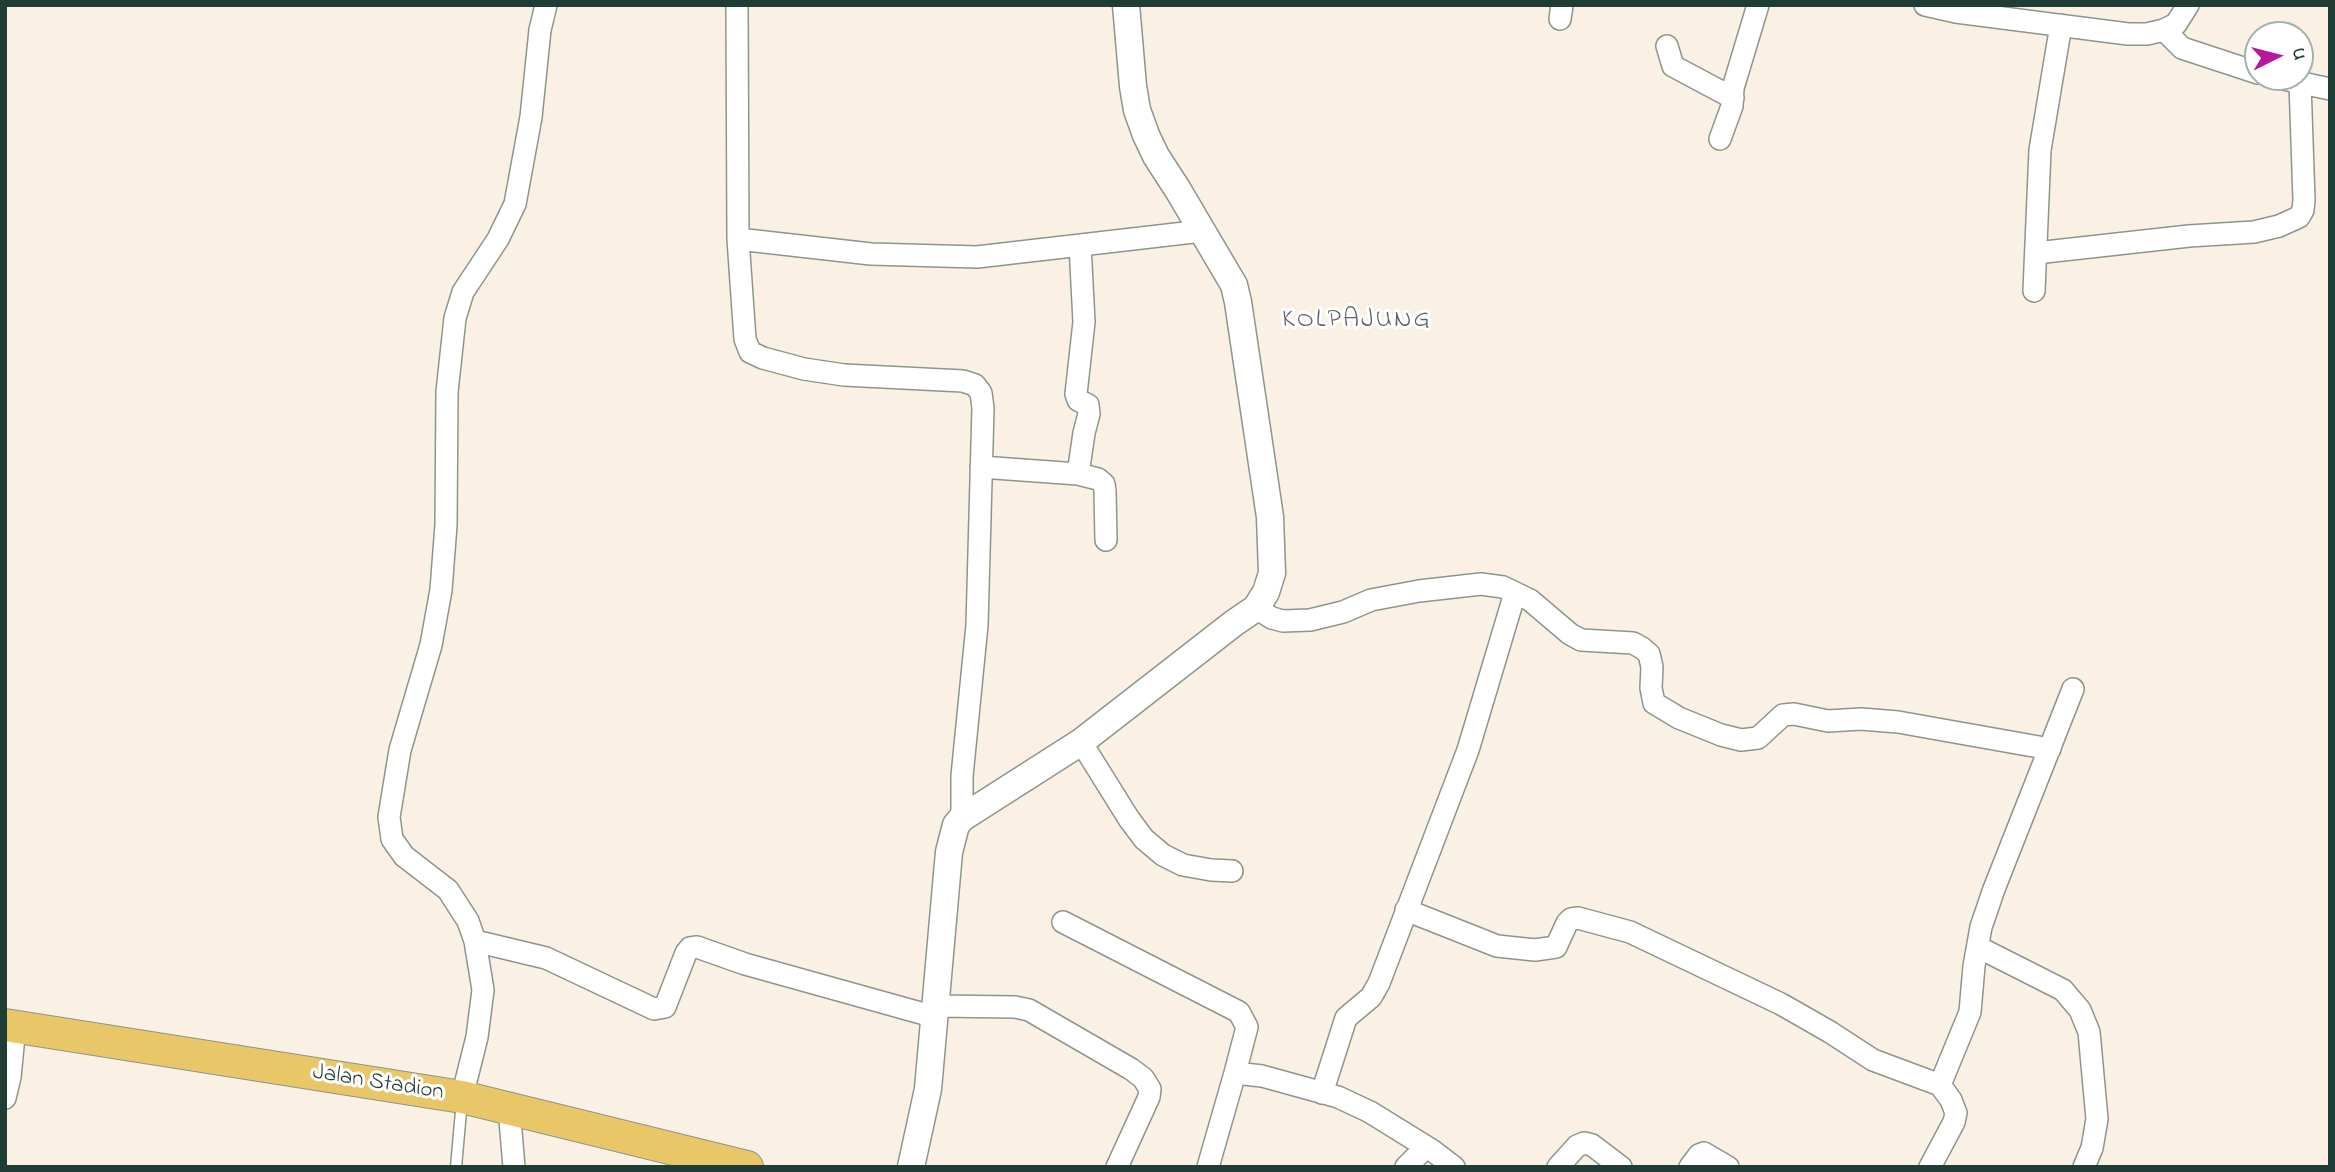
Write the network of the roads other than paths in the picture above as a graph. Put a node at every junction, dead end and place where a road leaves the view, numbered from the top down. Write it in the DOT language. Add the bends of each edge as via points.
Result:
graph roads {
  1 [pos="546,5"];
  2 [pos="737,5"];
  3 [pos="1126,5"];
  4 [pos="1758,5"];
  5 [pos="1925,5"];
  6 [pos="2188,5"];
  7 [pos="2005,12"];
  8 [pos="2061,24"];
  9 [pos="2164,30"];
  10 [pos="1667,46"];
  11 [pos="2244,68"];
  12 [pos="2300,91"];
  13 [pos="1733,98"];
  14 [pos="1720,139"];
  15 [pos="1202,231"];
  16 [pos="738,239"];
  17 [pos="1080,245"];
  18 [pos="2036,253"];
  19 [pos="2034,291"];
  20 [pos="981,467"];
  21 [pos="1078,474"];
  22 [pos="1106,540"];
  23 [pos="1516,593"];
  24 [pos="1256,608"];
  25 [pos="2073,689"];
  26 [pos="1081,742"];
  27 [pos="2050,749"];
  28 [pos="962,818"];
  29 [pos="1232,871"];
  30 [pos="1406,909"];
  31 [pos="1063,922"];
  32 [pos="474,941"];
  33 [pos="1978,947"];
  34 [pos="936,1011"];
  35 [pos="10,1026"];
  36 [pos="1236,1073"];
  37 [pos="1941,1086"];
  38 [pos="1322,1093"];
  39 [pos="463,1097"];
  40 [pos="5,1098"];
  41 [pos="509,1108"];
  42 [pos="1426,1147"];
  43 [pos="456,1167"];
  44 [pos="514,1167"];
  45 [pos="747,1167"];
  46 [pos="911,1167"];
  47 [pos="1117,1167"];
  48 [pos="1208,1167"];
  49 [pos="1406,1167"];
  50 [pos="1454,1167"];
  51 [pos="1558,1167"];
  52 [pos="1621,1167"];
  53 [pos="1690,1167"];
  54 [pos="1728,1167"];
  55 [pos="1930,1167"];
  56 [pos="2084,1167"];
  1 -- 32 [label="street" via="515,204 463,292 455,318 447,392 441,590 431,645 400,750 389,817 392,839 404,856 448,890 468,921"];
  2 -- 16 [label="street"];
  3 -- 15 [label="street" via="1137,110 1156,156"];
  4 -- 13 [label="street"];
  5 -- 7 [label="street" via="1956,12"];
  6 -- 9 [label="street" via="2176,24"];
  7 -- 8 [label="street"];
  8 -- 9 [label="street" via="2128,34"];
  8 -- 18 [label="street" via="2040,150"];
  9 -- 11 [label="street" via="2182,48"];
  10 -- 13 [label="street" via="1673,66"];
  12 -- 18 [label="street" via="2304,200 2299,217 2254,232"];
  13 -- 14 [label="street"];
  15 -- 17 [label="street"];
  15 -- 24 [label="street" via="1234,285 1244,335 1272,554 1272,573"];
  16 -- 17 [label="street" via="872,254 977,257"];
  16 -- 20 [label="street" via="750,352 804,369 975,385 983,408"];
  17 -- 21 [label="street" via="1084,322 1076,394 1088,405 1089,414"];
  18 -- 19 [label="street"];
  20 -- 21 [label="street"];
  20 -- 28 [label="street" via="977,625"];
  21 -- 22 [label="street" via="1104,484"];
  23 -- 24 [label="street" via="1481,584 1419,591 1371,600 1310,620 1283,621"];
  23 -- 27 [label="street" via="1581,640 1633,643 1642,648 1652,667 1654,703 1721,735 1758,738 1783,715 1794,713 1828,721 1898,722"];
  23 -- 30 [label="street" via="1468,750"];
  24 -- 26 [label="street"];
  25 -- 27 [label="street"];
  26 -- 28 [label="street"];
  26 -- 29 [label="street" via="1144,839 1183,864"];
  27 -- 33 [label="street" via="1994,889"];
  28 -- 34 [label="street" via="949,852"];
  30 -- 37 [label="street" via="1497,946 1513,948 1556,947 1571,919 1578,918 1630,932 1781,1004 1873,1060"];
  30 -- 38 [label="street" via="1375,990 1342,1026"];
  31 -- 36 [label="street" via="1239,1012 1247,1027"];
  32 -- 34 [label="street" via="546,958 654,1009 665,1007 687,953 696,947 745,964"];
  32 -- 39 [label="street" via="483,990"];
  33 -- 37 [label="street" via="1970,1012"];
  33 -- 56 [label="street" via="2063,990 2080,1010 2089,1032 2097,1119"];
  34 -- 46 [label="street" via="928,1089"];
  34 -- 47 [label="street" via="1029,1010 1143,1078 1150,1088 1149,1097"];
  35 -- 39 [label="main road, Jalan Stadion"];
  35 -- 40 [label="street" via="10,1077"];
  36 -- 38 [label="street"];
  36 -- 48 [label="street"];
  37 -- 55 [label="street" via="1956,1113"];
  38 -- 42 [label="street" via="1370,1112"];
  39 -- 41 [label="main road, Jalan Stadion"];
  39 -- 43 [label="lane"];
  41 -- 44 [label="street"];
  41 -- 45 [label="main road, Jalan Stadion"];
  42 -- 49 [label="street"];
  42 -- 50 [label="street"];
  51 -- 52 [label="street" via="1584,1143"];
  53 -- 54 [label="street" via="1704,1153"];
}
